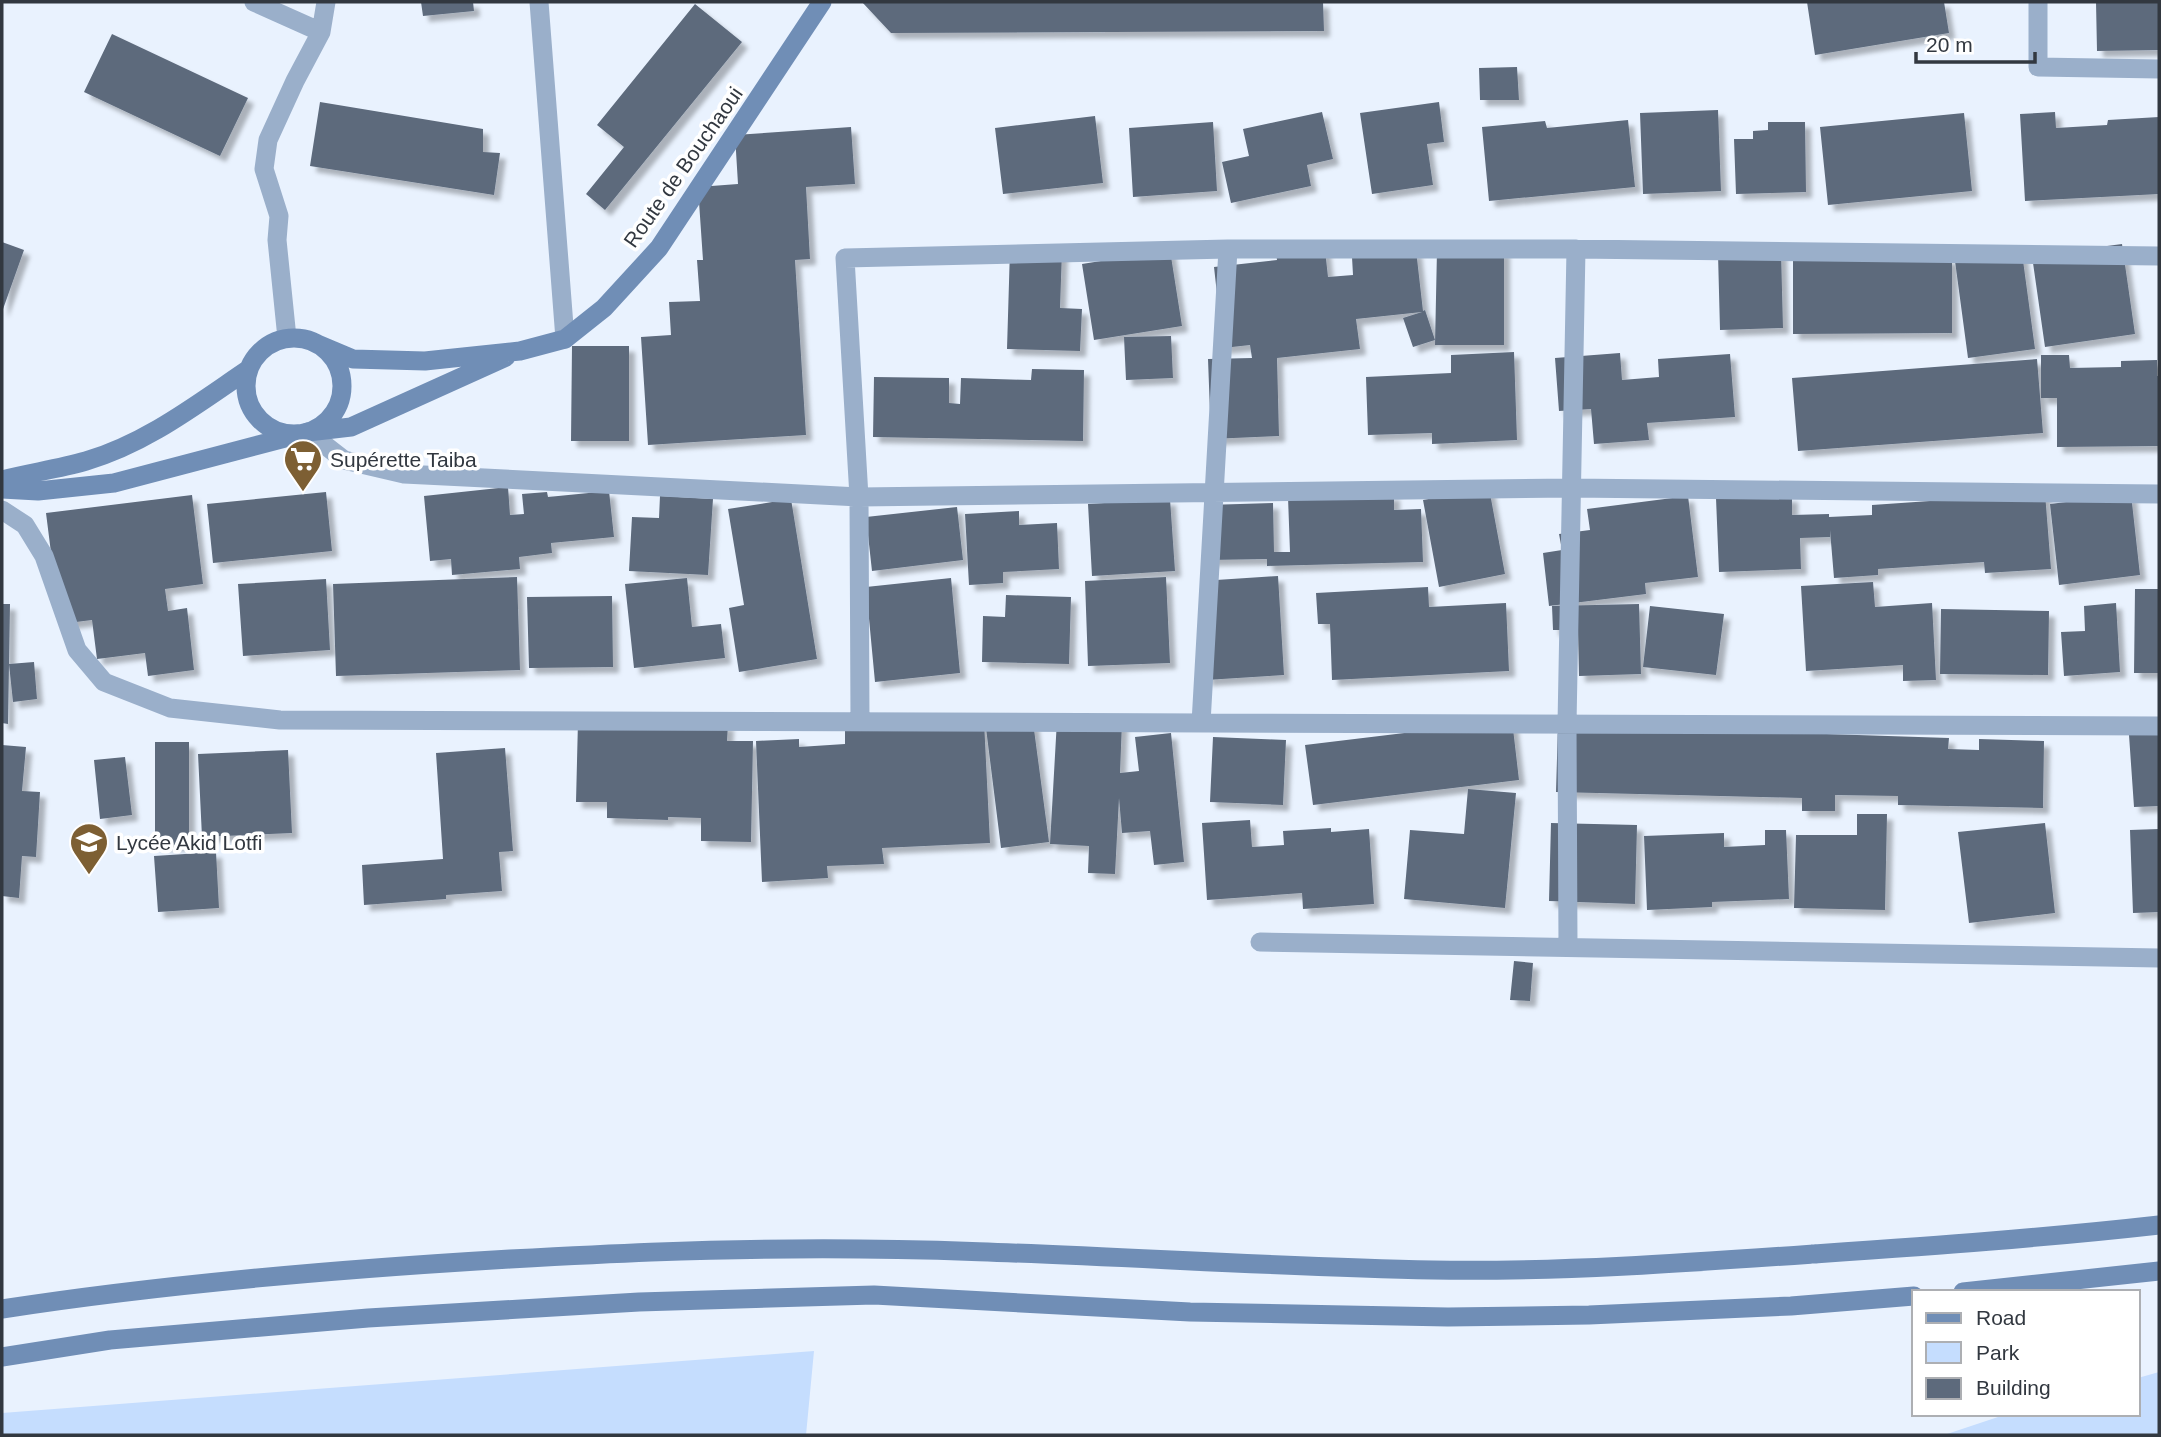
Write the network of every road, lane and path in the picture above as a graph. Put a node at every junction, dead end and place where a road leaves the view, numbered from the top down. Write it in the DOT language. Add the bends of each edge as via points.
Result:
graph roads {
  1 [pos="254,2"];
  2 [pos="326,2"];
  3 [pos="539,2"];
  4 [pos="822,2"];
  5 [pos="2038,2"];
  6 [pos="321,32"];
  7 [pos="2159,69"];
  8 [pos="1228,249"];
  9 [pos="1576,249"];
  10 [pos="2159,256"];
  11 [pos="286,338"];
  12 [pos="565,339"];
  13 [pos="315,343"];
  14 [pos="520,351"];
  15 [pos="249,369"];
  16 [pos="308,432"];
  17 [pos="2,480"];
  18 [pos="1571,488"];
  19 [pos="2,489"];
  20 [pos="1215,491"];
  21 [pos="2159,494"];
  22 [pos="859,497"];
  23 [pos="2,510"];
  24 [pos="860,722"];
  25 [pos="1201,723"];
  26 [pos="1567,724"];
  27 [pos="2159,726"];
  28 [pos="1260,942"];
  29 [pos="1568,947"];
  30 [pos="2159,958"];
  31 [pos="2159,1225"];
  32 [pos="2159,1271"];
  33 [pos="1982,1290"];
  34 [pos="1912,1296"];
  35 [pos="2,1309"];
  36 [pos="2,1357"];
  1 -- 6 [label="street"];
  2 -- 6 [label="street"];
  3 -- 12 [label="street"];
  4 -- 12 [label="main road, Route de Bouchaoui" via="659,248 604,308"];
  5 -- 7 [label="street" via="2038,68"];
  6 -- 11 [label="street" via="268,140 265,159 279,215"];
  8 -- 9 [label="street"];
  8 -- 20 [label="street"];
  8 -- 22 [label="street" via="845,258"];
  9 -- 10 [label="street"];
  9 -- 18 [label="street"];
  11 -- 13 [label="main road"];
  11 -- 15 [label="main road" via="258,354"];
  12 -- 14 [label="main road, Route de Bouchaoui"];
  13 -- 14 [label="main road" via="353,359 425,361"];
  13 -- 16 [label="main road" via="329,353 342,383 333,415"];
  14 -- 16 [label="main road" via="351,426"];
  15 -- 16 [label="main road" via="245,385 258,419 288,434"];
  15 -- 17 [label="main road" via="167,425 117,449 86,461"];
  16 -- 19 [label="main road" via="114,483 38,491"];
  16 -- 22 [label="street" via="344,460 404,474"];
  18 -- 20 [label="street"];
  18 -- 21 [label="street"];
  18 -- 26 [label="street"];
  20 -- 22 [label="street"];
  20 -- 25 [label="street"];
  22 -- 24 [label="street"];
  23 -- 24 [label="street" via="24,525 44,556 77,650 104,682 170,708 280,720"];
  24 -- 25 [label="street"];
  25 -- 26 [label="street"];
  26 -- 27 [label="street"];
  26 -- 29 [label="street"];
  28 -- 29 [label="street"];
  29 -- 30 [label="street"];
  31 -- 35 [label="main road" via="1614,1268 1434,1270 793,1248 632,1252 411,1265 126,1290"];
  32 -- 33 [label="main road"];
  34 -- 36 [label="main road" via="1791,1307 1448,1317 1190,1312 874,1295 639,1302 110,1340"];
}
